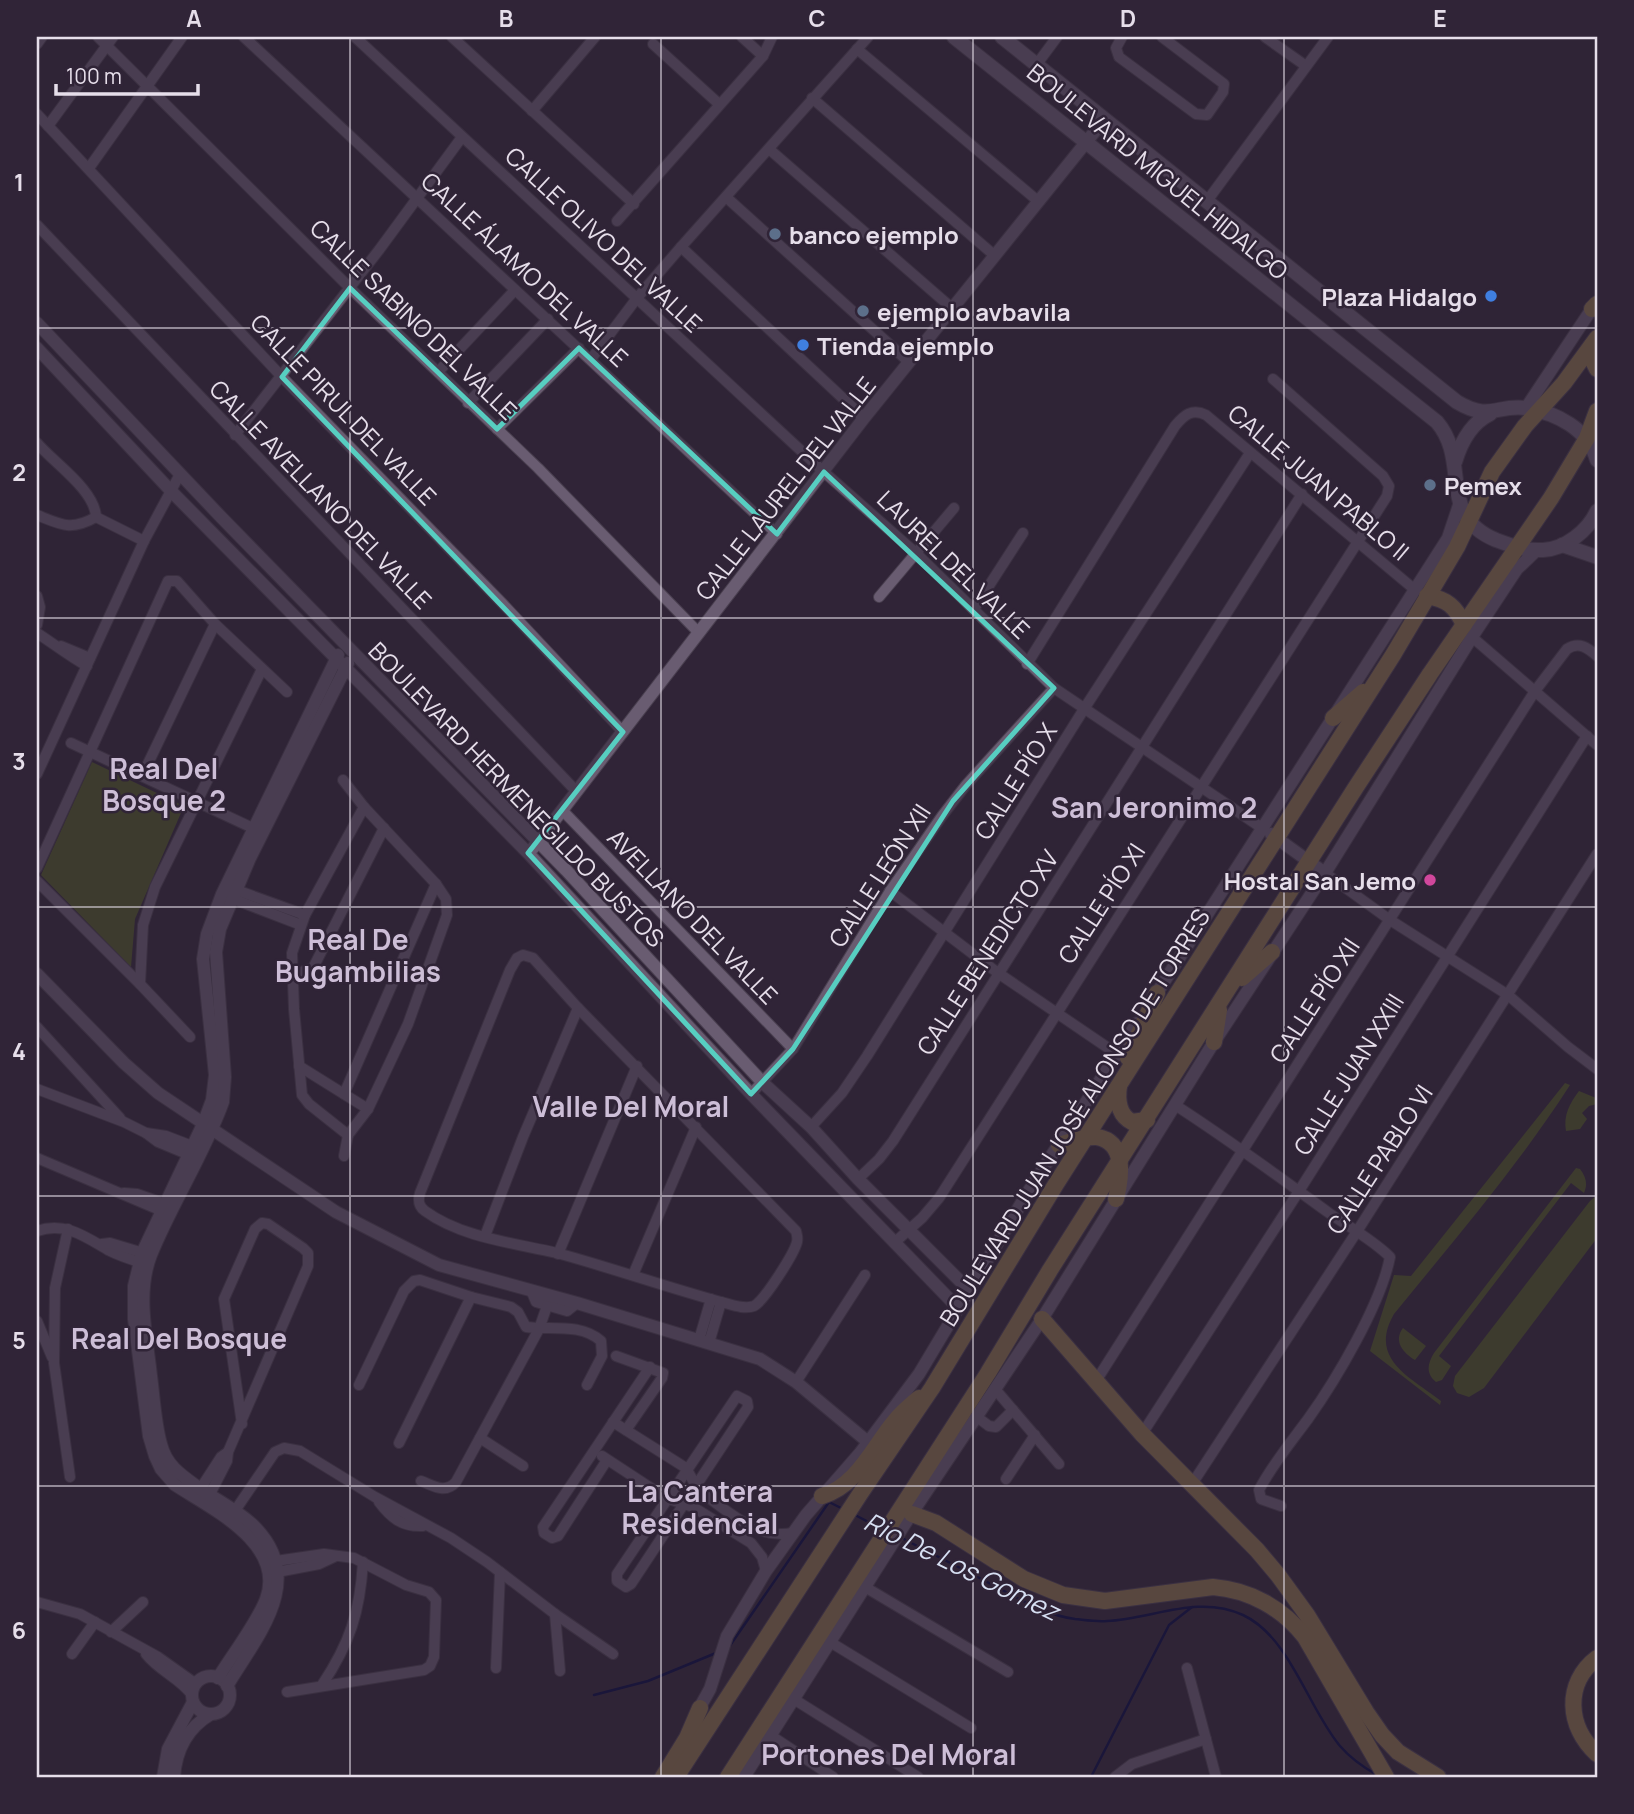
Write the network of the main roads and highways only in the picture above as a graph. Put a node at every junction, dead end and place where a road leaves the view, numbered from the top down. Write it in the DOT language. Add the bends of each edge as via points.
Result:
graph roads {
  1 [pos="954,37"];
  2 [pos="1002,37"];
  3 [pos="1595,341"];
  4 [pos="1597,369"];
  5 [pos="1533,410"];
  6 [pos="1597,411"];
  7 [pos="1490,414"];
  8 [pos="1594,448"];
  9 [pos="1455,461"];
  10 [pos="1597,511"];
  11 [pos="1469,522"];
  12 [pos="1563,545"];
  13 [pos="1516,548"];
  14 [pos="1597,557"];
  15 [pos="1501,592"];
  16 [pos="1421,593"];
  17 [pos="1468,631"];
  18 [pos="1378,679"];
  19 [pos="1333,718"];
  20 [pos="1272,953"];
  21 [pos="1229,989"];
  22 [pos="1157,993"];
  23 [pos="1219,1005"];
  24 [pos="1214,1042"];
  25 [pos="1118,1089"];
  26 [pos="1147,1120"];
  27 [pos="1086,1139"];
  28 [pos="1059,1145"];
  29 [pos="1120,1161"];
  30 [pos="1116,1199"];
  31 [pos="1042,1319"];
  32 [pos="933,1388"];
  33 [pos="822,1496"];
  34 [pos="908,1512"];
  35 [pos="1597,1658"];
  36 [pos="700,1708"];
  37 [pos="1597,1754"];
  38 [pos="663,1777"];
  39 [pos="676,1777"];
  40 [pos="729,1777"];
  41 [pos="1386,1777"];
  42 [pos="1438,1777"];
  1 -- 9 [label="main road, BOULEVARD MIGUEL HIDALGO" via="1437,422 1448,437"];
  2 -- 7 [label="main road, BOULEVARD MIGUEL HIDALGO" via="1457,402"];
  3 -- 4 [label="main road" via="1591,357"];
  3 -- 5 [label="main road, BOULEVARD JUAN JOSÉ ALONSO DE TORRES"];
  5 -- 7 [label="main road, BOULEVARD MIGUEL HIDALGO"];
  5 -- 8 [label="main road" via="1566,421"];
  5 -- 11 [label="main road, BOULEVARD JUAN JOSÉ ALONSO DE TORRES" via="1492,472"];
  6 -- 8 [label="main road"];
  7 -- 9 [label="main road" via="1469,432"];
  8 -- 13 [label="main road"];
  9 -- 11 [label="main road, BOULEVARD MIGUEL HIDALGO" via="1459,505"];
  10 -- 12 [label="main road" via="1581,533"];
  11 -- 13 [label="main road, BOULEVARD MIGUEL HIDALGO"];
  11 -- 16 [label="main road, BOULEVARD JUAN JOSÉ ALONSO DE TORRES" via="1448,563"];
  12 -- 13 [label="main road, BOULEVARD MIGUEL HIDALGO"];
  12 -- 14 [label="main road"];
  13 -- 17 [label="main road"];
  15 -- 17 [label="main road"];
  16 -- 17 [label="main road" via="1450,604"];
  16 -- 18 [label="main road, BOULEVARD JUAN JOSÉ ALONSO DE TORRES"];
  17 -- 21 [label="main road" via="1430,674"];
  18 -- 19 [label="main road"];
  18 -- 25 [label="main road, BOULEVARD JUAN JOSÉ ALONSO DE TORRES"];
  20 -- 21 [label="main road"];
  21 -- 23 [label="main road"];
  22 -- 25 [label="main road"];
  23 -- 24 [label="main road"];
  23 -- 26 [label="main road"];
  25 -- 26 [label="main road" via="1125,1118"];
  25 -- 27 [label="main road, BOULEVARD JUAN JOSÉ ALONSO DE TORRES"];
  26 -- 29 [label="main road"];
  27 -- 28 [label="main road"];
  27 -- 29 [label="main road" via="1099,1138 1111,1145"];
  27 -- 32 [label="main road, BOULEVARD JUAN JOSÉ ALONSO DE TORRES"];
  29 -- 30 [label="main road"];
  29 -- 34 [label="main road"];
  31 -- 42 [label="main road" via="1143,1434 1257,1550 1295,1597 1382,1735 1398,1752"];
  32 -- 33 [label="main road" via="894,1421 849,1480"];
  32 -- 39 [label="main road, BOULEVARD JUAN JOSÉ ALONSO DE TORRES"];
  34 -- 40 [label="main road"];
  34 -- 41 [label="main road" via="936,1523 1024,1579 1063,1595 1105,1601 1213,1587 1228,1588 1272,1606 1296,1625 1323,1665"];
  35 -- 37 [label="main road" via="1579,1679 1573,1704 1579,1733"];
  36 -- 38 [label="main road"];
}
